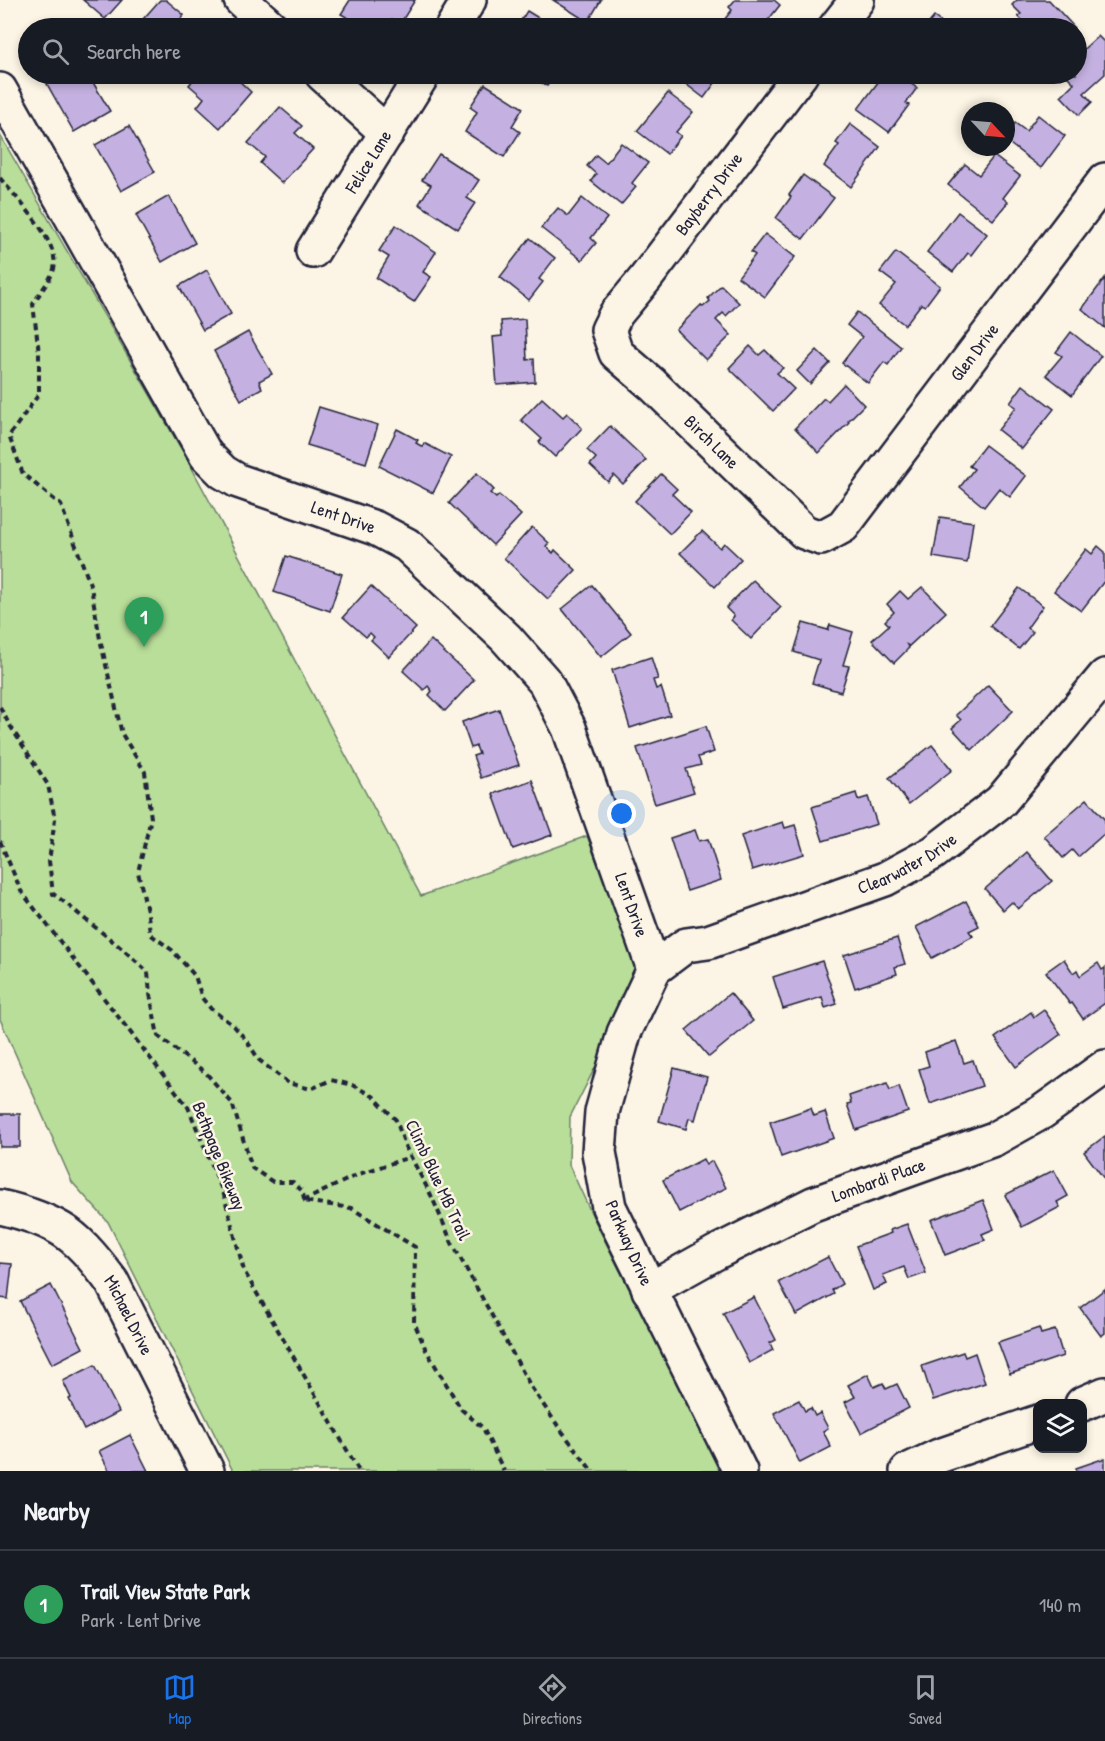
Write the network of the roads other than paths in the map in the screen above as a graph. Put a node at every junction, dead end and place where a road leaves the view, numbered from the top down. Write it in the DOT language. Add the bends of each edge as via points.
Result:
graph roads {
  1 [pos="241,0"];
  2 [pos="469,0"];
  3 [pos="857,0"];
  4 [pos="261,18"];
  5 [pos="458,18"];
  6 [pos="844,18"];
  7 [pos="333,84"];
  8 [pos="417,84"];
  9 [pos="793,84"];
  10 [pos="0,90"];
  11 [pos="387,132"];
  12 [pos="1105,180"];
  13 [pos="313,250"];
  14 [pos="616,314"];
  15 [pos="843,526"];
  16 [pos="1105,676"];
  17 [pos="654,969"];
  18 [pos="1105,1067"];
  19 [pos="0,1207"];
  20 [pos="650,1290"];
  21 [pos="1105,1394"];
  22 [pos="1087,1402"];
  23 [pos="1033,1424"];
  24 [pos="207,1471"];
  25 [pos="740,1471"];
  26 [pos="907,1471"];
  1 -- 4 [label="street"];
  2 -- 5 [label="street"];
  3 -- 6 [label="street"];
  7 -- 11 [label="street"];
  8 -- 11 [label="street, Felice Lane"];
  9 -- 14 [label="street, Bayberry Drive"];
  10 -- 17 [label="street, Lent Drive" via="206,455 238,481 375,528 407,545 506,638 544,682 569,728"];
  11 -- 13 [label="street, Felice Lane"];
  12 -- 15 [label="street, Glen Drive"];
  14 -- 15 [label="street, Birch Lane" via="608,330 616,353 804,532 821,538"];
  16 -- 17 [label="street, Clearwater Drive" via="1001,801 933,853 885,879 708,942 686,945"];
  17 -- 20 [label="street, Parkway Drive" via="624,1033 602,1112 599,1152 609,1207"];
  18 -- 20 [label="street, Lombardi Place" via="1042,1112 994,1139 813,1204"];
  19 -- 24 [label="street, Michael Drive" via="26,1213 66,1233 94,1259 112,1282"];
  20 -- 25 [label="street, Parkway Drive"];
  21 -- 22 [label="street"];
  23 -- 26 [label="street"];
}
